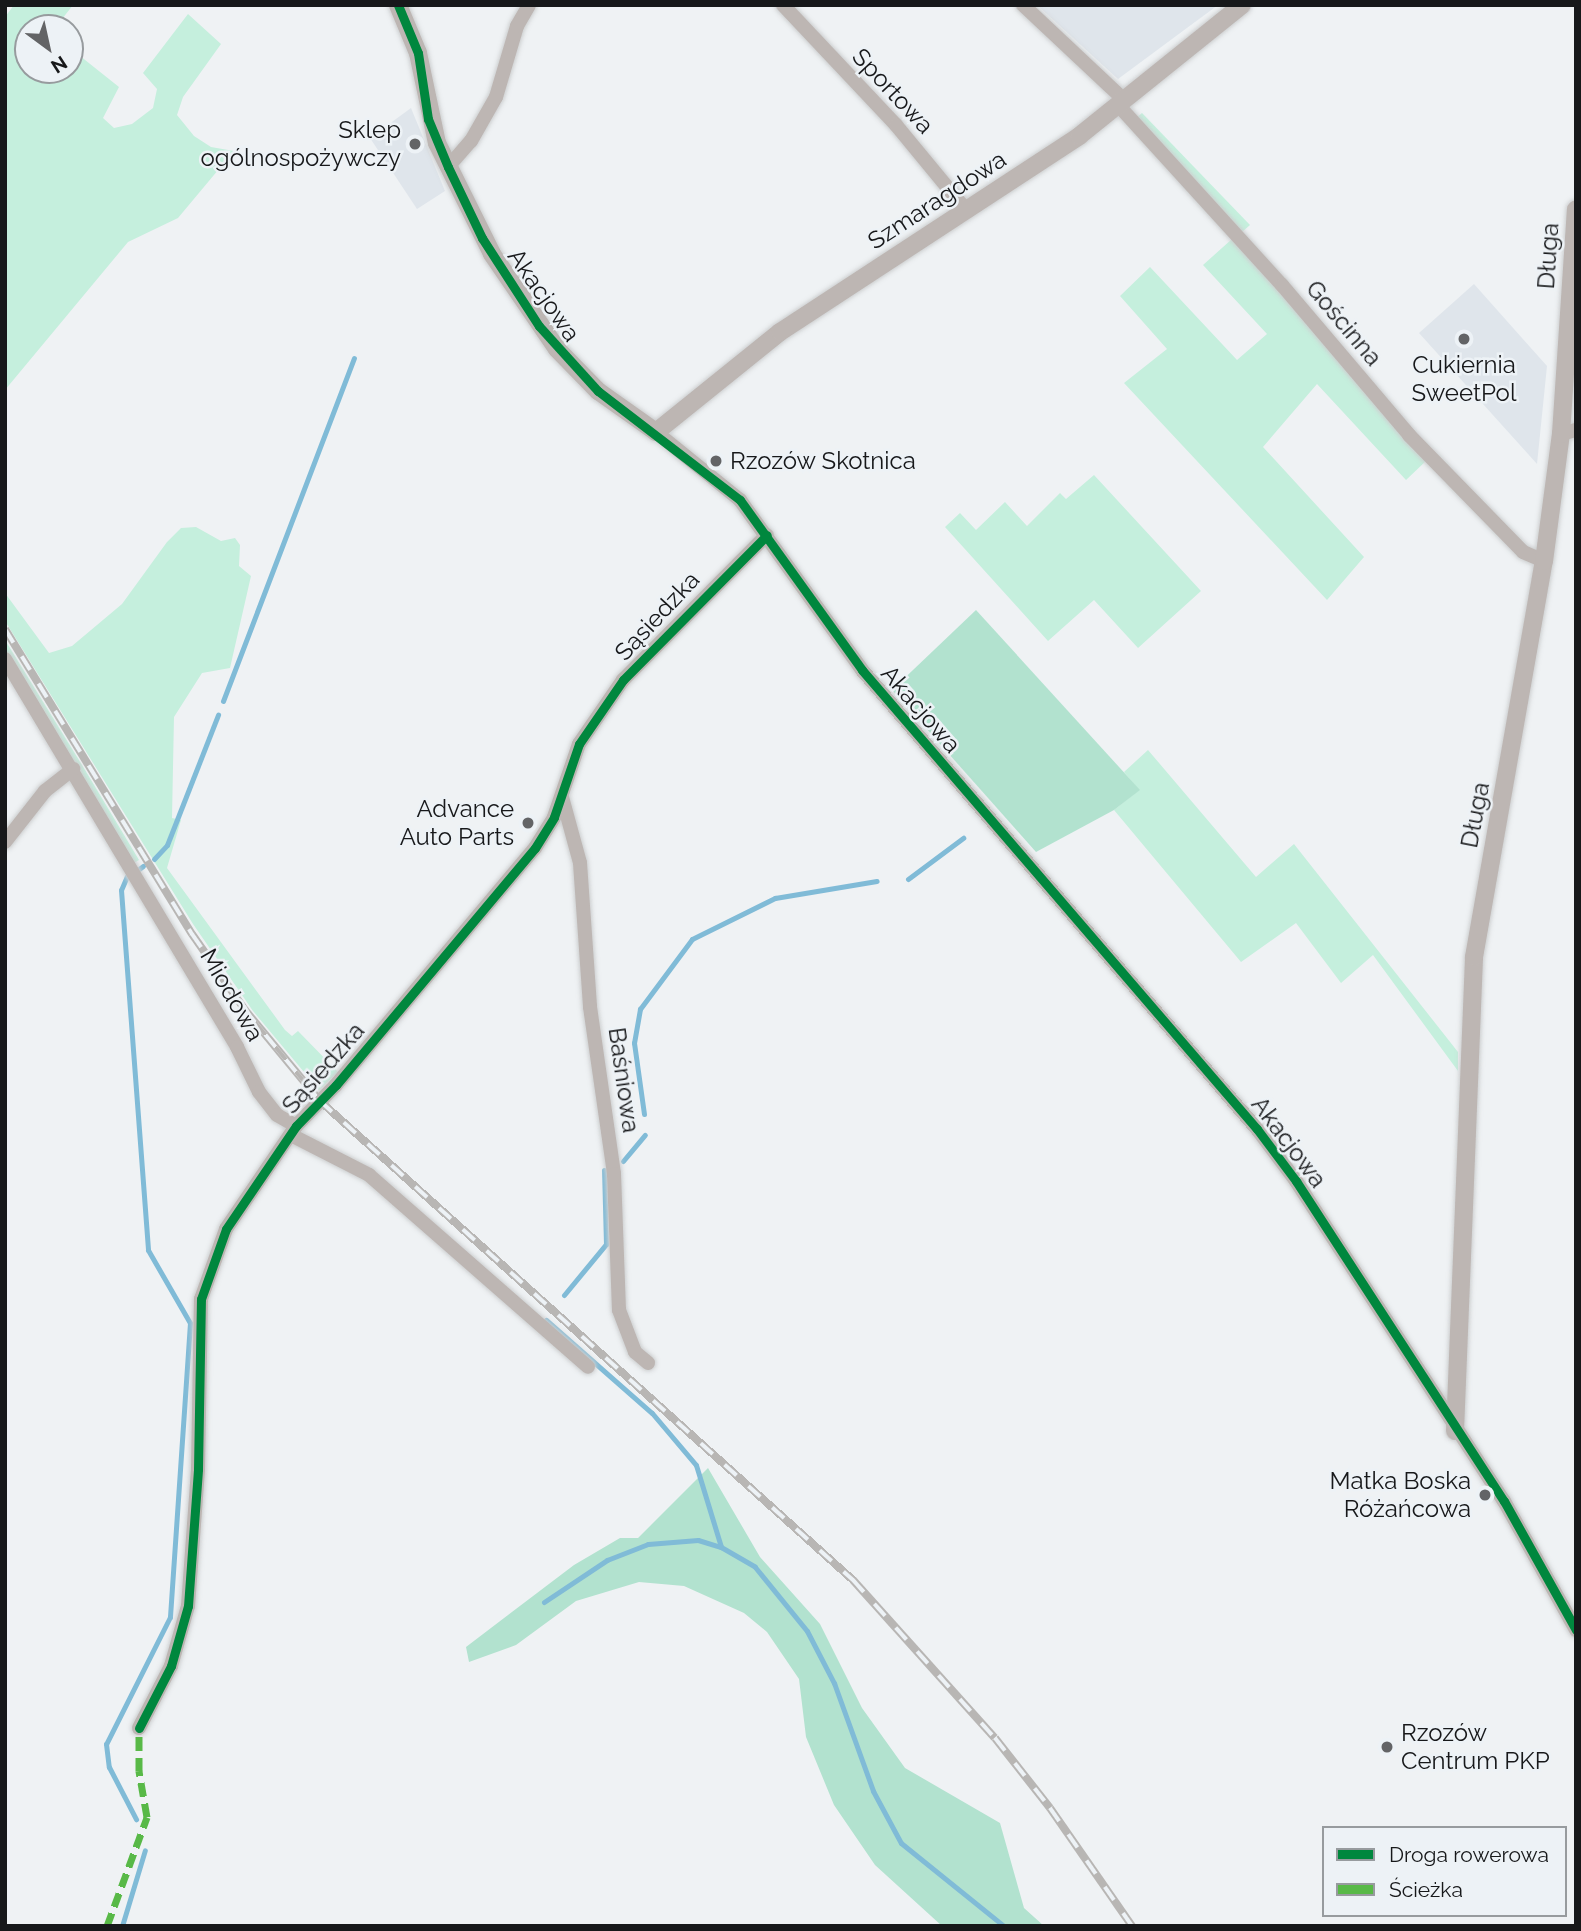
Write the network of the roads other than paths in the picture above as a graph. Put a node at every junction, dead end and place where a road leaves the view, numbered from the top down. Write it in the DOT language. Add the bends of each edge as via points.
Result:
graph roads {
  1 [pos="398,5"];
  2 [pos="529,5"];
  3 [pos="1023,5"];
  4 [pos="1241,5"];
  5 [pos="785,6"];
  6 [pos="1121,102"];
  7 [pos="448,167"];
  8 [pos="966,210"];
  9 [pos="1576,210"];
  10 [pos="656,432"];
  11 [pos="1568,432"];
  12 [pos="766,536"];
  13 [pos="1544,561"];
  14 [pos="5,659"];
  15 [pos="73,769"];
  16 [pos="562,797"];
  17 [pos="5,842"];
  18 [pos="293,1130"];
  19 [pos="648,1363"];
  20 [pos="588,1367"];
  21 [pos="1455,1431"];
  22 [pos="1576,1630"];
  23 [pos="139,1728"];
  1 -- 7 [label="street, Akacjowa" via="418,53 428,119"];
  2 -- 7 [label="street" via="517,26 496,97 471,141"];
  3 -- 6 [label="street, Gościnna"];
  4 -- 6 [label="street, Szmaragdowa"];
  5 -- 8 [label="street, Sportowa" via="896,125"];
  6 -- 8 [label="street, Szmaragdowa"];
  6 -- 13 [label="street, Gościnna" via="1409,435 1523,552"];
  7 -- 10 [label="street, Akacjowa" via="487,246 556,349 598,391"];
  8 -- 10 [label="street, Szmaragdowa" via="780,332"];
  9 -- 11 [label="street, Długa"];
  10 -- 12 [label="street, Akacjowa" via="740,500"];
  11 -- 13 [label="street, Długa"];
  12 -- 16 [label="street, Sąsiedzka" via="623,680 579,744"];
  12 -- 21 [label="street, Akacjowa" via="862,670 1264,1138"];
  13 -- 21 [label="street, Długa" via="1475,957"];
  14 -- 15 [label="street, Miodowa"];
  15 -- 17 [label="street" via="45,792"];
  15 -- 18 [label="street, Miodowa" via="259,1092"];
  16 -- 18 [label="street, Sąsiedzka" via="535,848 510,881"];
  16 -- 19 [label="street, Baśniowa" via="580,863 590,1007 614,1174 619,1310 630,1344"];
  18 -- 20 [label="street, Miodowa" via="369,1175"];
  18 -- 23 [label="street, Sąsiedzka" via="226,1229 201,1298 198,1469 188,1606 172,1666"];
  21 -- 22 [label="street, Akacjowa" via="1504,1501"];
}
